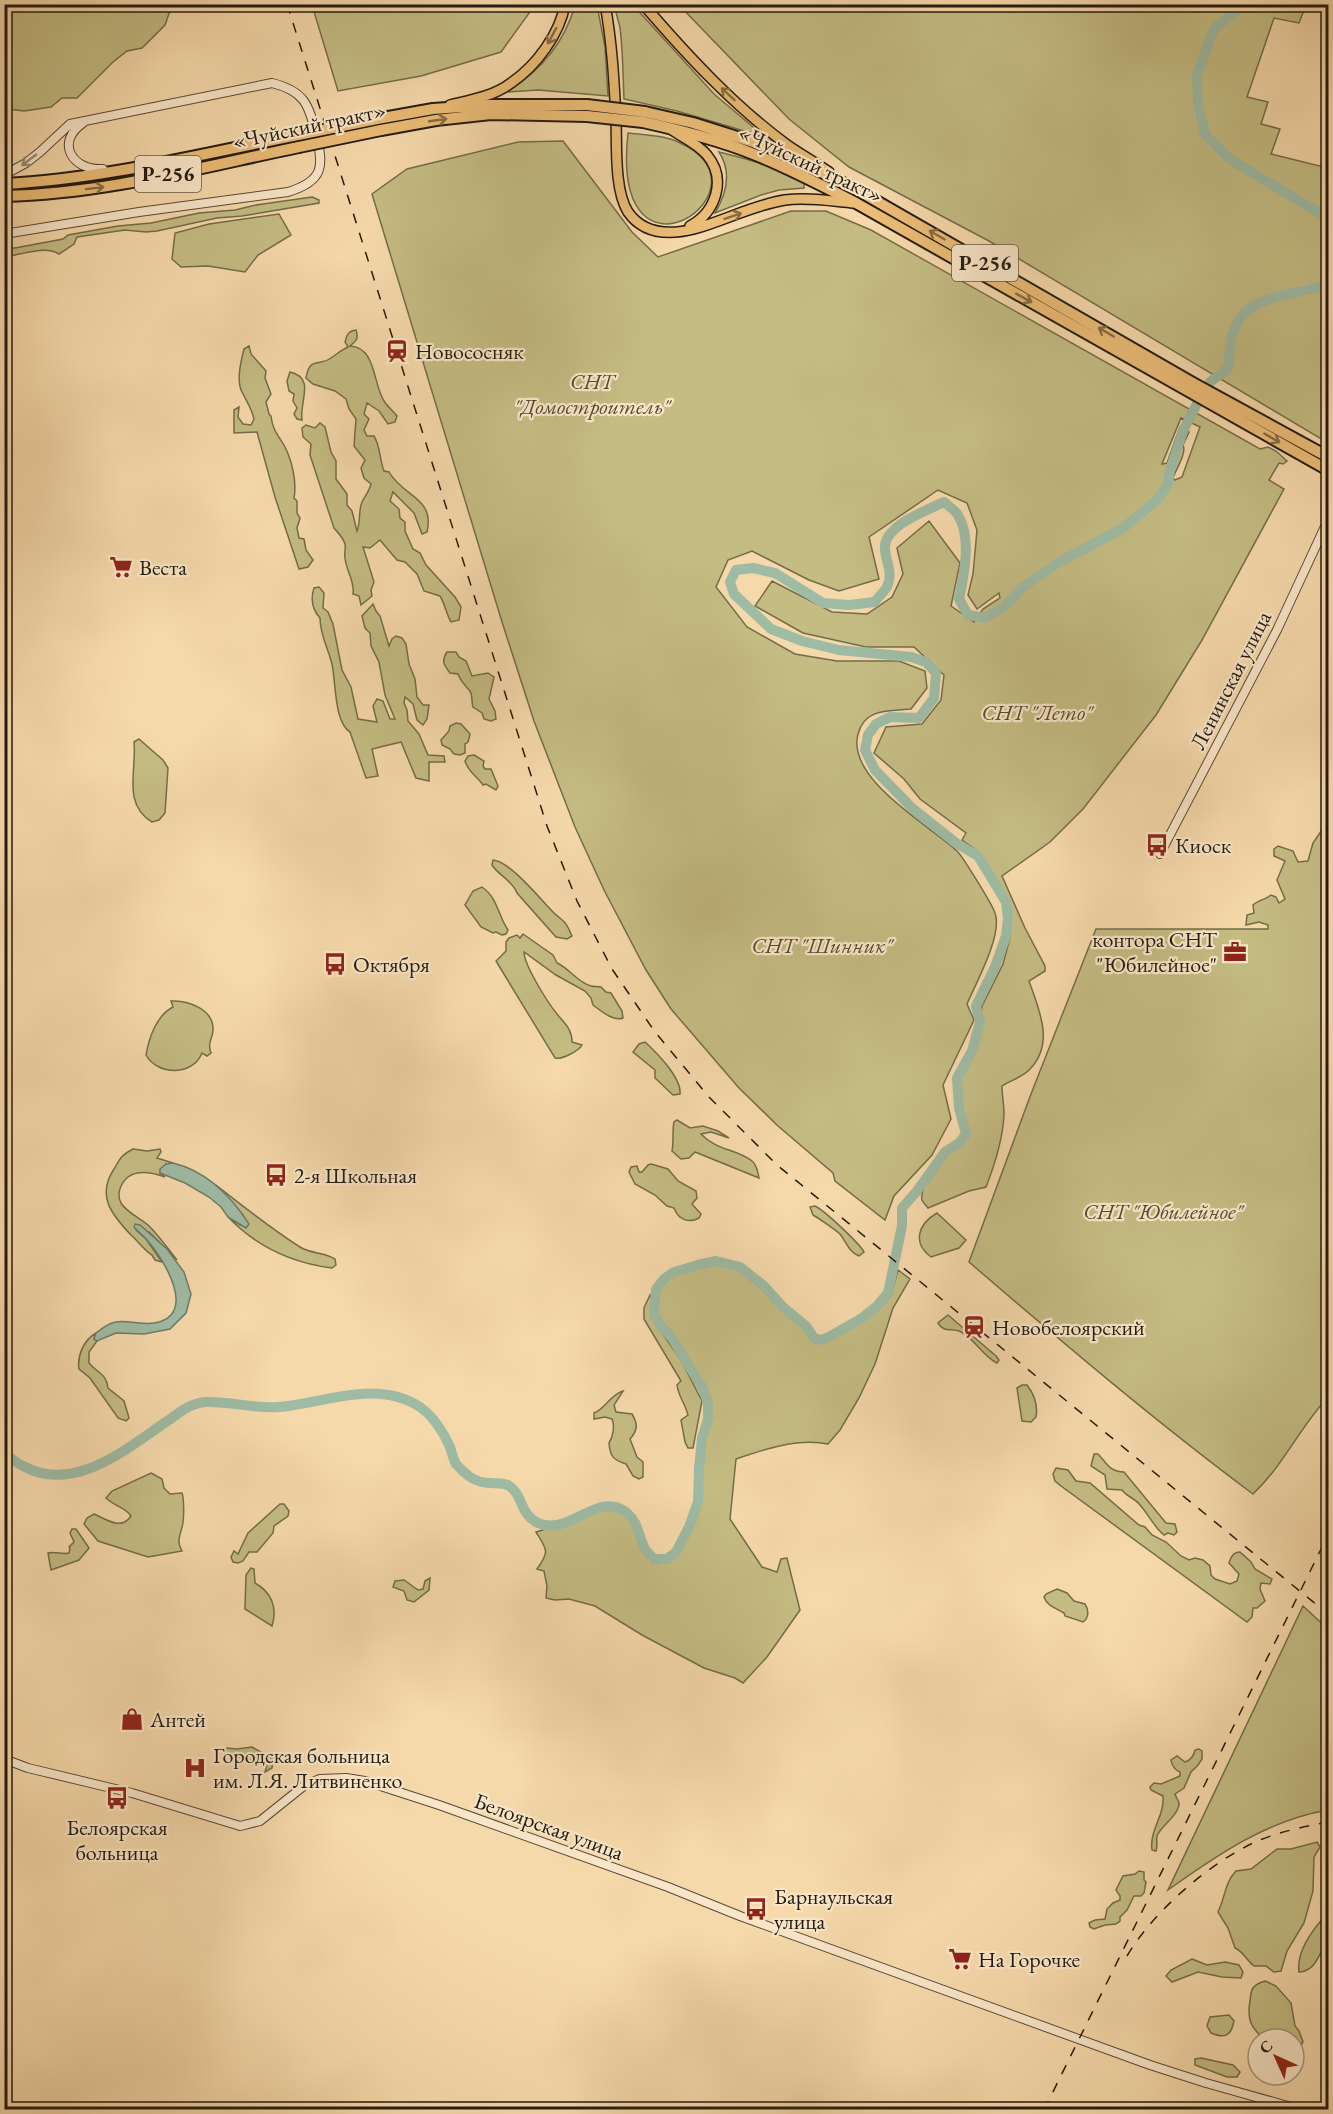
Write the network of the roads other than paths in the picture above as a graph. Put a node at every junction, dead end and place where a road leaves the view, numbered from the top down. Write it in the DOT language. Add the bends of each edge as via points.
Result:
graph roads {
  1 [pos="565,4"];
  2 [pos="605,4"];
  3 [pos="643,4"];
  4 [pos="433,109"];
  5 [pos="587,110"];
  6 [pos="644,117"];
  7 [pos="92,119"];
  8 [pos="379,124"];
  9 [pos="669,128"];
  10 [pos="131,168"];
  11 [pos="4,175"];
  12 [pos="4,184"];
  13 [pos="859,191"];
  14 [pos="4,196"];
  15 [pos="856,203"];
  16 [pos="677,232"];
  17 [pos="4,234"];
  18 [pos="1190,386"];
  19 [pos="1328,467"];
  20 [pos="1329,520"];
  21 [pos="1160,854"];
  22 [pos="4,1759"];
  23 [pos="1302,2109"];
  1 -- 4 [label="main road, one-way" via="552,39 511,84 486,96"];
  2 -- 16 [label="main road" via="622,197 639,224 653,231"];
  13 -- 3 [label="main road, one-way" via="786,144 743,109"];
  4 -- 5 [label="highway, «Чуйский тракт» / Р-256" via="490,105"];
  4 -- 8 [label="highway, «Чуйский тракт» / Р-256"];
  5 -- 6 [label="highway, «Чуйский тракт» / Р-256, bridge"];
  8 -- 5 [label="highway, «Чуйский тракт» / Р-256, one-way"];
  6 -- 9 [label="highway, «Чуйский тракт» / Р-256"];
  6 -- 13 [label="highway, «Чуйский тракт» / Р-256" via="693,123 775,149"];
  7 -- 10 [label="street" via="72,134 68,145 72,156 90,169"];
  7 -- 11 [label="street, one-way" via="70,123 34,157"];
  7 -- 17 [label="street" via="272,84 295,91 307,104 321,165 306,184 288,192"];
  8 -- 10 [label="highway, «Чуйский тракт» / Р-256, bridge" via="298,135"];
  14 -- 8 [label="highway, «Чуйский тракт» / Р-256, one-way, bridge" via="108,186 299,147"];
  9 -- 15 [label="highway, «Чуйский тракт» / Р-256" via="749,152"];
  9 -- 16 [label="main road" via="707,155 717,181 715,201 706,214"];
  10 -- 12 [label="highway, «Чуйский тракт» / Р-256"];
  18 -- 13 [label="highway, «Чуйский тракт» / Р-256, one-way"];
  16 -- 15 [label="main road, one-way" via="788,200"];
  15 -- 18 [label="highway, «Чуйский тракт» / Р-256, one-way"];
  18 -- 19 [label="highway, «Чуйский тракт» / Р-256"];
  20 -- 21 [label="street, Ленинская улица" via="1277,630"];
  22 -- 23 [label="street, Белоярская улица" via="240,1826 260,1821 305,1785 320,1779 365,1781 1206,2083"];
}
